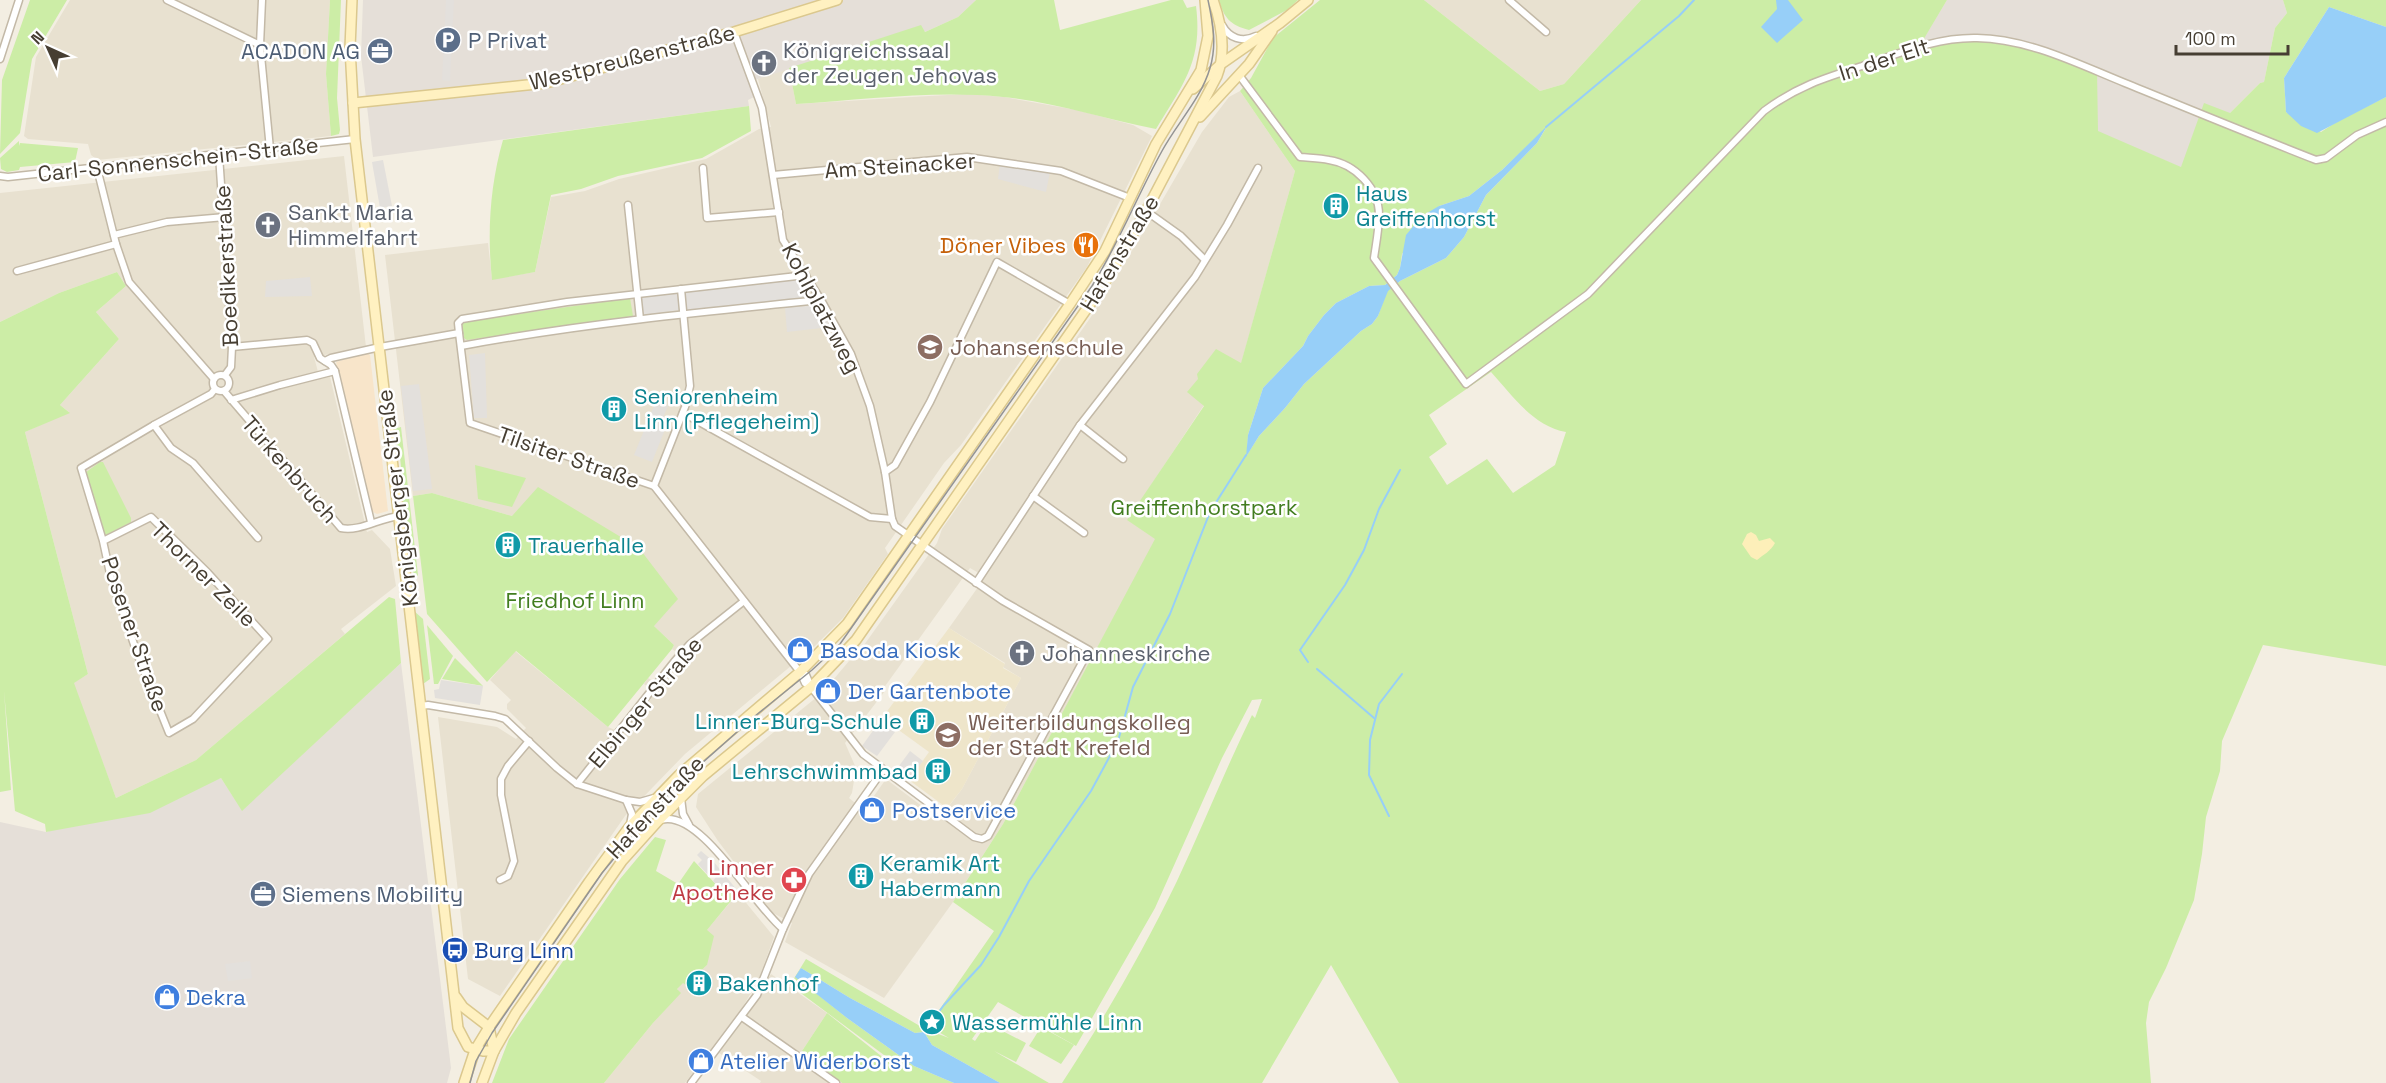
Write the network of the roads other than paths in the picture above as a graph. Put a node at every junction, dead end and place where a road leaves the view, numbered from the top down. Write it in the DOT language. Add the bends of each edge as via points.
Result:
graph roads {
  1 [pos="19,0"];
  2 [pos="167,0"];
  3 [pos="262,0"];
  4 [pos="352,0"];
  5 [pos="837,0"];
  6 [pos="1205,0"];
  7 [pos="1213,0"];
  8 [pos="1308,0"];
  9 [pos="1509,0"];
  10 [pos="1217,14"];
  11 [pos="1280,23"];
  12 [pos="734,32"];
  13 [pos="1546,32"];
  14 [pos="1247,42"];
  15 [pos="260,45"];
  16 [pos="1253,58"];
  17 [pos="0,59"];
  18 [pos="1221,64"];
  19 [pos="1239,75"];
  20 [pos="1189,93"];
  21 [pos="353,103"];
  22 [pos="2386,122"];
  23 [pos="1183,137"];
  24 [pos="356,139"];
  25 [pos="270,149"];
  26 [pos="219,155"];
  27 [pos="98,168"];
  28 [pos="703,168"];
  29 [pos="1258,168"];
  30 [pos="773,175"];
  31 [pos="0,176"];
  32 [pos="1130,198"];
  33 [pos="628,205"];
  34 [pos="1146,211"];
  35 [pos="779,212"];
  36 [pos="225,217"];
  37 [pos="114,236"];
  38 [pos="116,244"];
  39 [pos="1204,259"];
  40 [pos="17,271"];
  41 [pos="806,275"];
  42 [pos="681,289"];
  43 [pos="637,294"];
  44 [pos="821,300"];
  45 [pos="1070,304"];
  46 [pos="684,313"];
  47 [pos="640,319"];
  48 [pos="459,333"];
  49 [pos="461,346"];
  50 [pos="232,347"];
  51 [pos="380,347"];
  52 [pos="326,361"];
  53 [pos="335,371"];
  54 [pos="225,375"];
  55 [pos="214,380"];
  56 [pos="215,389"];
  57 [pos="224,391"];
  58 [pos="231,400"];
  59 [pos="683,413"];
  60 [pos="154,424"];
  61 [pos="1080,425"];
  62 [pos="1123,459"];
  63 [pos="885,472"];
  64 [pos="654,486"];
  65 [pos="1033,496"];
  66 [pos="399,516"];
  67 [pos="892,519"];
  68 [pos="371,522"];
  69 [pos="1084,533"];
  70 [pos="909,536"];
  71 [pos="258,538"];
  72 [pos="104,541"];
  73 [pos="923,546"];
  74 [pos="976,583"];
  75 [pos="744,601"];
  76 [pos="268,639"];
  77 [pos="800,672"];
  78 [pos="811,687"];
  79 [pos="421,706"];
  80 [pos="529,741"];
  81 [pos="883,770"];
  82 [pos="577,784"];
  83 [pos="658,796"];
  84 [pos="681,797"];
  85 [pos="627,800"];
  86 [pos="658,821"];
  87 [pos="630,826"];
  88 [pos="689,826"];
  89 [pos="500,880"];
  90 [pos="783,929"];
  91 [pos="455,995"];
  92 [pos="742,1017"];
  93 [pos="489,1027"];
  94 [pos="476,1050"];
  95 [pos="494,1051"];
  96 [pos="464,1083"];
  97 [pos="482,1083"];
  98 [pos="691,1083"];
  99 [pos="836,1083"];
  1 -- 17 [label="street"];
  2 -- 15 [label="street"];
  3 -- 15 [label="street"];
  4 -- 21 [label="main road, Königsberger Straße"];
  5 -- 12 [label="main road, Westpreußenstraße"];
  6 -- 20 [label="main road, Hafenstraße" via="1205,56"];
  7 -- 10 [label="main road, Hafenstraße"];
  8 -- 11 [label="main road"];
  9 -- 13 [label="street"];
  10 -- 14 [label="street" via="1226,31"];
  10 -- 18 [label="main road, Hafenstraße" via="1222,34"];
  11 -- 14 [label="main road"];
  11 -- 16 [label="main road"];
  12 -- 21 [label="main road, Westpreußenstraße" via="546,83"];
  12 -- 30 [label="street, Kohlplatzweg" via="762,108"];
  14 -- 16 [label="street" via="1254,51"];
  14 -- 18 [label="main road"];
  15 -- 25 [label="street"];
  16 -- 19 [label="main road"];
  18 -- 20 [label="main road"];
  18 -- 23 [label="main road, Hafenstraße"];
  19 -- 22 [label="street, In der Elt" via="1300,157 1331,160 1354,170 1367,183 1376,197 1379,214 1374,258 1466,384 1588,294 1764,111 1811,83 1919,46 1979,38 2025,46 2316,160 2326,158 2357,135"];
  19 -- 23 [label="main road"];
  20 -- 32 [label="main road, Hafenstraße" via="1156,144"];
  21 -- 24 [label="main road, Königsberger Straße"];
  23 -- 34 [label="main road, Hafenstraße"];
  24 -- 25 [label="street, Carl-Sonnenschein-Straße"];
  24 -- 51 [label="main road, Königsberger Straße"];
  25 -- 26 [label="street, Carl-Sonnenschein-Straße"];
  26 -- 27 [label="street, Carl-Sonnenschein-Straße"];
  26 -- 36 [label="street, Boedikerstraße"];
  27 -- 31 [label="street, Carl-Sonnenschein-Straße"];
  27 -- 37 [label="street"];
  28 -- 35 [label="street, Kohlplatzweg" via="707,218"];
  29 -- 39 [label="street"];
  30 -- 32 [label="street, Am Steinacker" via="967,157 1061,171"];
  30 -- 35 [label="street, Kohlplatzweg"];
  32 -- 45 [label="main road, Hafenstraße" via="1105,251"];
  33 -- 43 [label="street"];
  34 -- 39 [label="street" via="1181,236"];
  34 -- 73 [label="main road, Hafenstraße" via="1104,284"];
  35 -- 41 [label="street, Kohlplatzweg" via="783,240"];
  36 -- 37 [label="street" via="167,222"];
  36 -- 50 [label="street, Boedikerstraße"];
  37 -- 38 [label="street"];
  38 -- 40 [label="street"];
  38 -- 55 [label="street" via="129,282"];
  39 -- 61 [label="street" via="1182,295"];
  41 -- 42 [label="street"];
  41 -- 44 [label="street, Kohlplatzweg"];
  42 -- 43 [label="street"];
  42 -- 46 [label="street"];
  43 -- 47 [label="street"];
  43 -- 48 [label="street" via="488,313 462,319 458,323"];
  44 -- 46 [label="street"];
  44 -- 63 [label="street, Kohlplatzweg" via="851,354 870,406"];
  45 -- 63 [label="street" via="997,262 930,402 895,465"];
  45 -- 70 [label="main road, Hafenstraße"];
  46 -- 47 [label="street"];
  46 -- 59 [label="street" via="690,386"];
  47 -- 49 [label="street"];
  48 -- 49 [label="street"];
  48 -- 51 [label="street"];
  49 -- 64 [label="street, Tilsiter Straße" via="470,423"];
  50 -- 52 [label="street" via="307,340"];
  50 -- 54 [label="street, Boedikerstraße" via="231,368"];
  51 -- 52 [label="street"];
  51 -- 66 [label="main road, Königsberger Straße"];
  52 -- 53 [label="street"];
  53 -- 58 [label="street"];
  53 -- 68 [label="street"];
  54 -- 55 [label="street"];
  54 -- 57 [label="street" via="230,382"];
  55 -- 56 [label="street"];
  56 -- 57 [label="street"];
  56 -- 60 [label="street"];
  57 -- 58 [label="street, Türkenbruch"];
  58 -- 68 [label="street, Türkenbruch" via="341,528 352,530"];
  59 -- 64 [label="street"];
  59 -- 67 [label="street" via="870,517"];
  60 -- 71 [label="street"];
  60 -- 72 [label="street" via="81,468"];
  61 -- 62 [label="street"];
  61 -- 65 [label="street"];
  63 -- 67 [label="street, Kohlplatzweg"];
  64 -- 75 [label="street, Tilsiter Straße"];
  65 -- 69 [label="street"];
  65 -- 74 [label="street"];
  66 -- 68 [label="street, Türkenbruch"];
  66 -- 79 [label="main road, Königsberger Straße"];
  67 -- 70 [label="street"];
  70 -- 73 [label="street"];
  70 -- 77 [label="main road, Hafenstraße" via="848,624"];
  72 -- 76 [label="street, Thorner Zeile" via="151,517"];
  72 -- 76 [label="street, Posener Straße" via="111,578 170,733 193,719"];
  73 -- 74 [label="street"];
  73 -- 78 [label="main road, Hafenstraße" via="856,640"];
  74 -- 81 [label="street, Tilsiter Straße" via="1089,650 988,836 974,837"];
  75 -- 77 [label="street, Tilsiter Straße"];
  75 -- 82 [label="street, Elbinger Straße" via="687,647"];
  77 -- 78 [label="street, Tilsiter Straße"];
  77 -- 83 [label="main road, Hafenstraße" via="690,764"];
  78 -- 81 [label="street, Tilsiter Straße" via="859,750"];
  78 -- 84 [label="main road, Hafenstraße"];
  79 -- 80 [label="street" via="505,719"];
  79 -- 91 [label="main road, Königsberger Straße"];
  80 -- 82 [label="street"];
  80 -- 89 [label="street" via="501,779 514,861 508,876"];
  81 -- 90 [label="street" via="809,874"];
  82 -- 85 [label="street"];
  83 -- 85 [label="street" via="643,802"];
  83 -- 87 [label="main road, Hafenstraße"];
  84 -- 86 [label="main road, Hafenstraße"];
  84 -- 88 [label="street"];
  85 -- 87 [label="street" via="632,814"];
  86 -- 88 [label="street" via="668,818"];
  86 -- 95 [label="main road, Hafenstraße" via="622,861"];
  87 -- 93 [label="main road, Hafenstraße"];
  88 -- 90 [label="street" via="717,852"];
  90 -- 92 [label="street" via="757,995"];
  91 -- 93 [label="main road" via="463,1008"];
  91 -- 94 [label="main road, Königsberger Straße" via="461,1037"];
  92 -- 98 [label="street"];
  92 -- 99 [label="street"];
  93 -- 94 [label="main road, Hafenstraße"];
  93 -- 95 [label="main road"];
  94 -- 95 [label="main road"];
  94 -- 96 [label="main road, Hafenstraße"];
  95 -- 97 [label="main road, Hafenstraße"];
}
